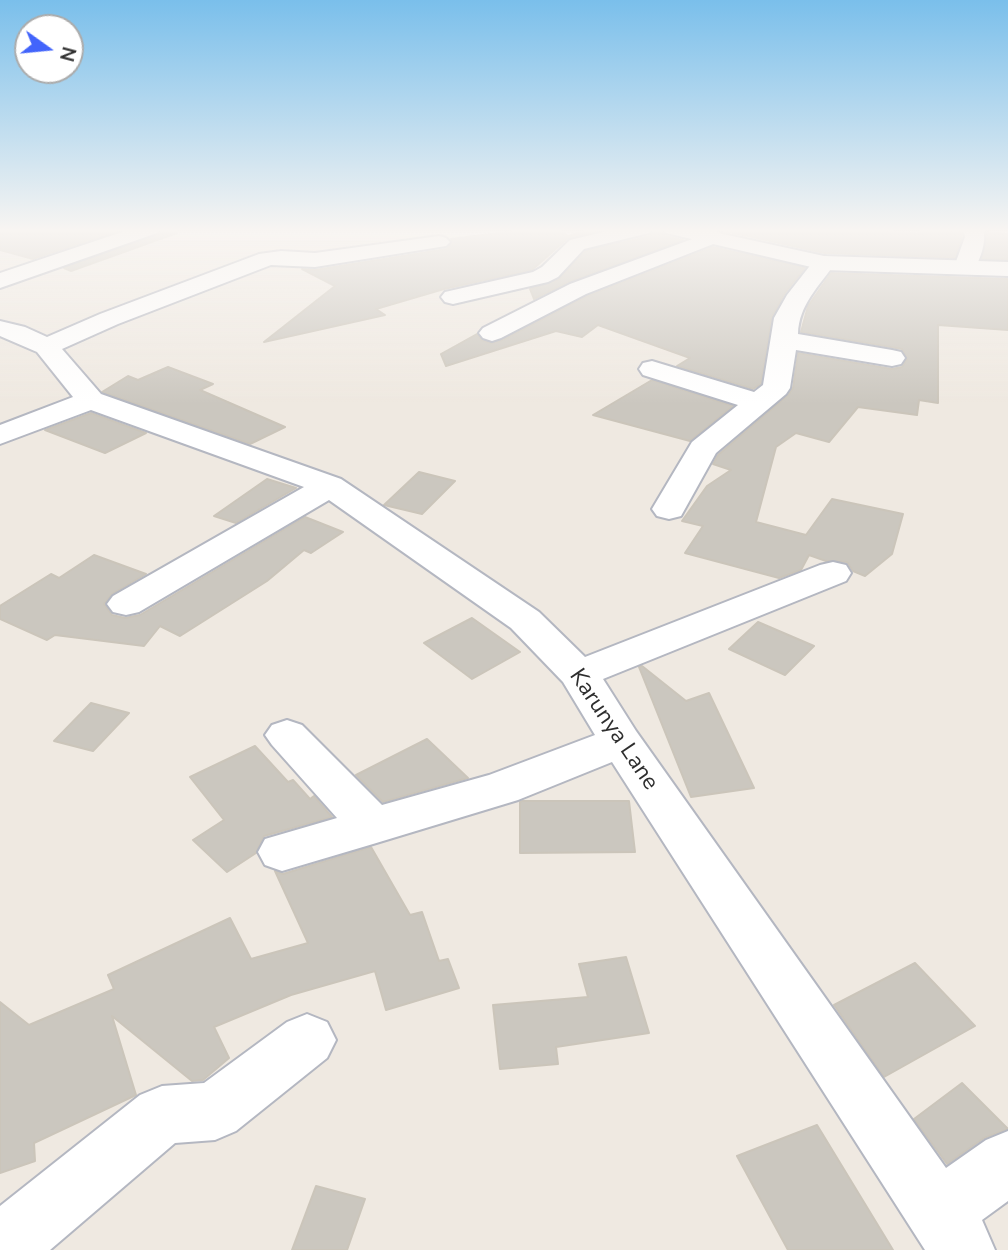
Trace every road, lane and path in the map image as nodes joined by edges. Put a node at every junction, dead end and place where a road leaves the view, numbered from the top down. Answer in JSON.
{"nodes":[{"id":1,"x":192,"y":287,"type":"edge"},
{"id":2,"x":497,"y":287,"type":"edge"},
{"id":3,"x":582,"y":287,"type":"edge"},
{"id":4,"x":805,"y":287,"type":"edge"},
{"id":5,"x":453,"y":297,"type":"dead end"},
{"id":6,"x":0,"y":328,"type":"edge"},
{"id":7,"x":492,"y":333,"type":"dead end"},
{"id":8,"x":785,"y":340,"type":"junction"},
{"id":9,"x":46,"y":347,"type":"junction"},
{"id":10,"x":892,"y":358,"type":"dead end"},
{"id":11,"x":652,"y":369,"type":"dead end"},
{"id":12,"x":91,"y":400,"type":"junction"},
{"id":13,"x":760,"y":402,"type":"junction"},
{"id":14,"x":0,"y":435,"type":"edge"},
{"id":15,"x":331,"y":486,"type":"junction"},
{"id":16,"x":669,"y":509,"type":"dead end"},
{"id":17,"x":833,"y":573,"type":"dead end"},
{"id":18,"x":125,"y":604,"type":"dead end"},
{"id":19,"x":579,"y":674,"type":"junction"},
{"id":20,"x":287,"y":735,"type":"dead end"},
{"id":21,"x":621,"y":742,"type":"junction"},
{"id":22,"x":373,"y":826,"type":"junction"},
{"id":23,"x":282,"y":852,"type":"dead end"},
{"id":24,"x":307,"y":1040,"type":"dead end"},
{"id":25,"x":1008,"y":1161,"type":"edge"},
{"id":26,"x":950,"y":1231,"type":"edge"},
{"id":27,"x":0,"y":1249,"type":"edge"}],
"edges":[{"from":1,"to":9,"type":"street"},
{"from":2,"to":5,"type":"street"},
{"from":3,"to":7,"type":"street"},
{"from":4,"to":8,"type":"street"},
{"from":6,"to":9,"type":"street","name":"Karunya Lane"},
{"from":8,"to":10,"type":"street"},
{"from":8,"to":13,"type":"street"},
{"from":9,"to":12,"type":"street","name":"Karunya Lane"},
{"from":11,"to":13,"type":"street"},
{"from":12,"to":14,"type":"street"},
{"from":12,"to":15,"type":"street","name":"Karunya Lane"},
{"from":13,"to":16,"type":"street"},
{"from":15,"to":18,"type":"street"},
{"from":15,"to":19,"type":"street","name":"Karunya Lane"},
{"from":17,"to":19,"type":"street"},
{"from":19,"to":21,"type":"street","name":"Karunya Lane"},
{"from":20,"to":22,"type":"street"},
{"from":21,"to":22,"type":"street"},
{"from":21,"to":26,"type":"street","name":"Karunya Lane"},
{"from":22,"to":23,"type":"street"},
{"from":24,"to":27,"type":"street"},
{"from":25,"to":26,"type":"street"}]}
